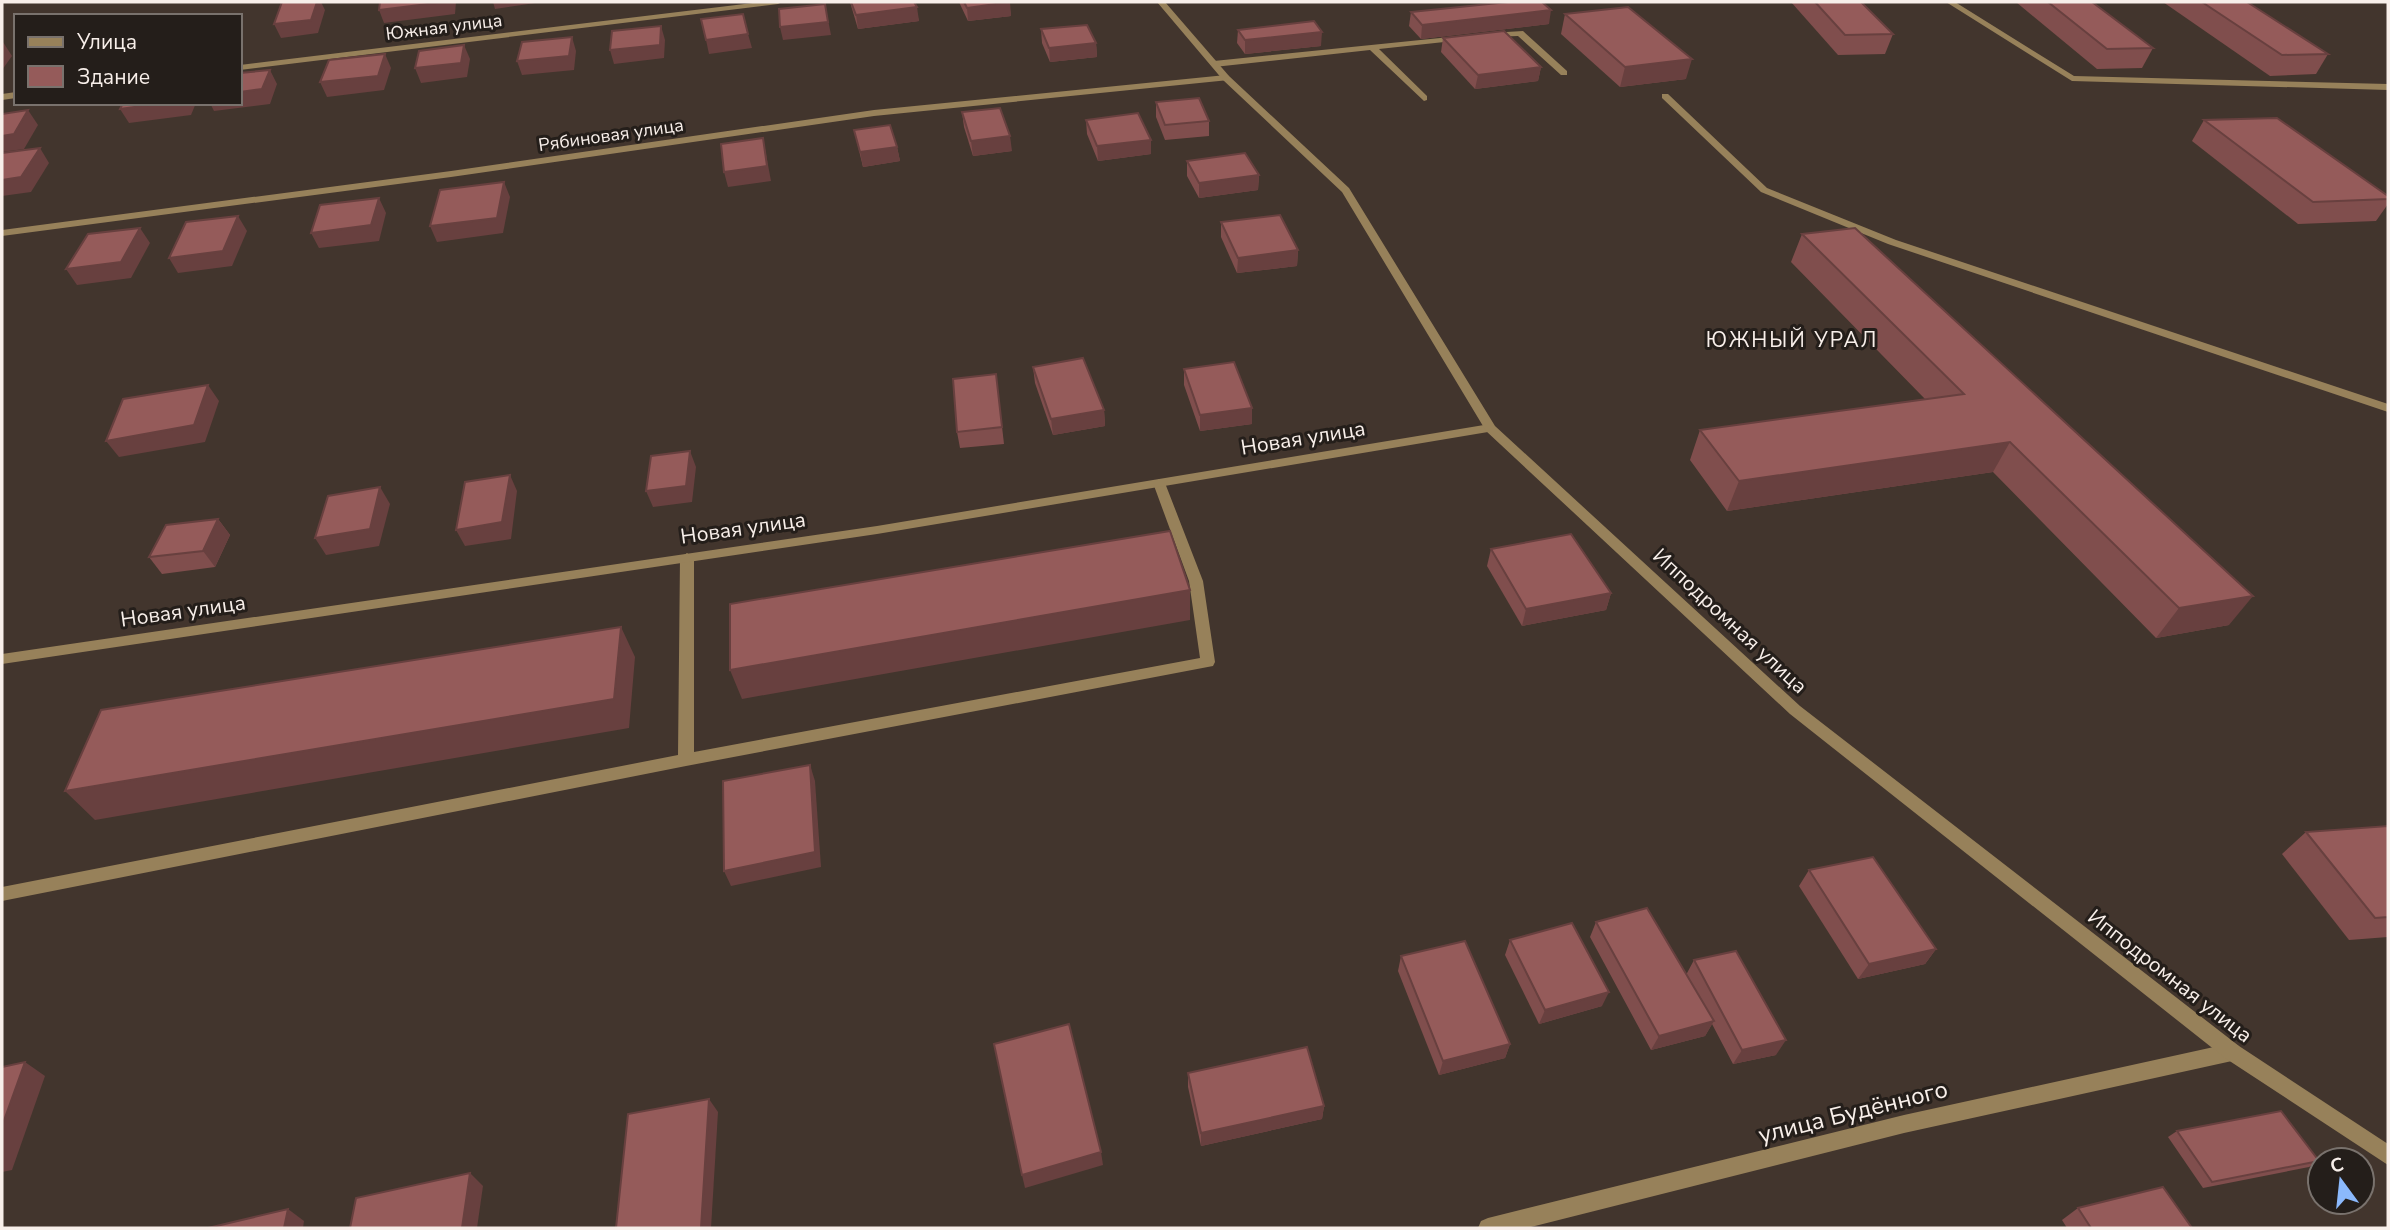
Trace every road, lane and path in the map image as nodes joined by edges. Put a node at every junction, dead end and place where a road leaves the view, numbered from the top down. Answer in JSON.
{"nodes":[{"id":1,"x":778,"y":2,"type":"edge"},
{"id":2,"x":1161,"y":2,"type":"edge"},
{"id":3,"x":1950,"y":2,"type":"edge"},
{"id":4,"x":1479,"y":36,"type":"edge"},
{"id":5,"x":1466,"y":38,"type":"edge"},
{"id":6,"x":1371,"y":46,"type":"junction"},
{"id":7,"x":1214,"y":64,"type":"junction"},
{"id":8,"x":242,"y":68,"type":"edge"},
{"id":9,"x":1564,"y":73,"type":"dead end"},
{"id":10,"x":1226,"y":78,"type":"junction"},
{"id":11,"x":2388,"y":88,"type":"edge"},
{"id":12,"x":1665,"y":96,"type":"dead end"},
{"id":13,"x":1424,"y":98,"type":"dead end"},
{"id":14,"x":2,"y":233,"type":"edge"},
{"id":15,"x":2388,"y":408,"type":"edge"},
{"id":16,"x":1490,"y":428,"type":"junction"},
{"id":17,"x":1159,"y":483,"type":"junction"},
{"id":18,"x":687,"y":558,"type":"junction"},
{"id":19,"x":2,"y":659,"type":"edge"},
{"id":20,"x":686,"y":760,"type":"junction"},
{"id":21,"x":2,"y":894,"type":"edge"},
{"id":22,"x":2232,"y":1052,"type":"junction"},
{"id":23,"x":2387,"y":1153,"type":"edge"},
{"id":24,"x":1488,"y":1228,"type":"edge"}],
"edges":[{"from":1,"to":8,"type":"street","name":"Южная улица"},
{"from":2,"to":7,"type":"street","name":"Ипподромная улица"},
{"from":3,"to":11,"type":"street"},
{"from":4,"to":9,"type":"street"},
{"from":5,"to":6,"type":"street"},
{"from":6,"to":7,"type":"street"},
{"from":6,"to":13,"type":"street"},
{"from":7,"to":10,"type":"street","name":"Ипподромная улица"},
{"from":10,"to":14,"type":"street","name":"Рябиновая улица"},
{"from":10,"to":16,"type":"street","name":"Ипподромная улица"},
{"from":12,"to":15,"type":"street"},
{"from":16,"to":17,"type":"street","name":"Новая улица"},
{"from":16,"to":22,"type":"street","name":"Ипподромная улица"},
{"from":17,"to":18,"type":"street","name":"Новая улица"},
{"from":17,"to":20,"type":"street"},
{"from":18,"to":19,"type":"street","name":"Новая улица"},
{"from":18,"to":20,"type":"street"},
{"from":20,"to":21,"type":"street"},
{"from":22,"to":23,"type":"street","name":"Ипподромная улица"},
{"from":22,"to":24,"type":"street","name":"улица Будённого"}]}
